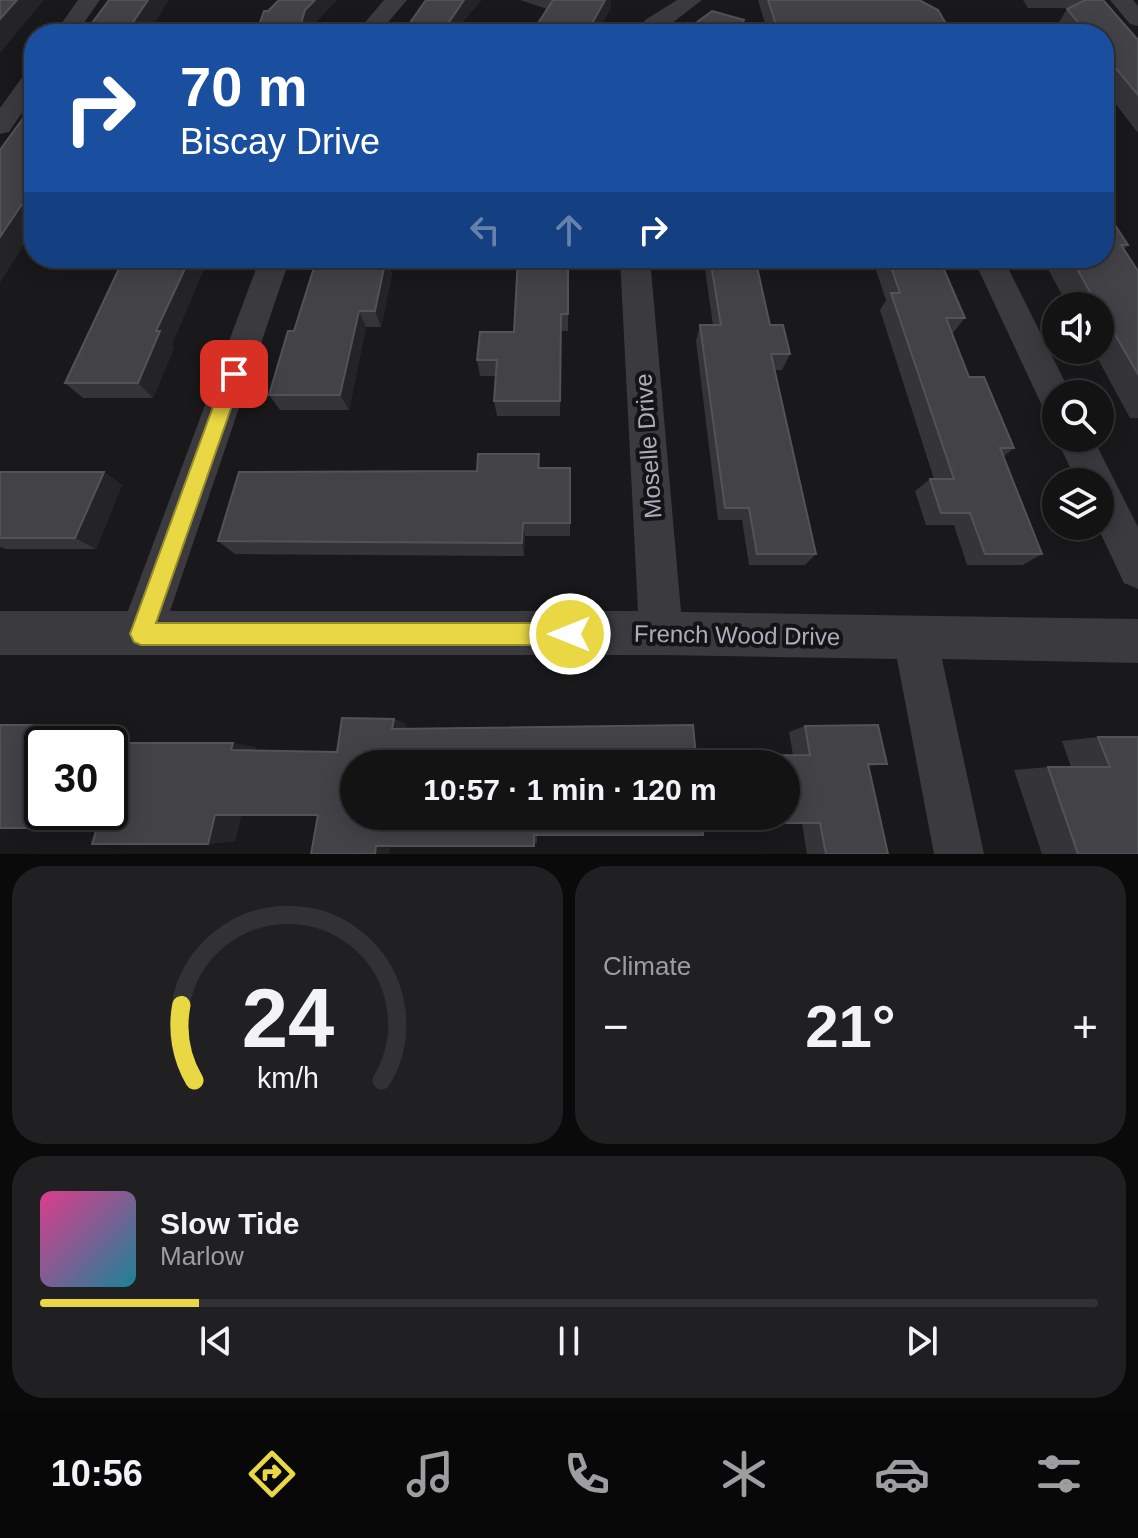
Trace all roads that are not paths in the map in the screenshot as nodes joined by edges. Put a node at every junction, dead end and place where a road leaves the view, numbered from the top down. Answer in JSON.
{"nodes":[{"id":1,"x":89,"y":0,"type":"edge"},
{"id":2,"x":396,"y":0,"type":"edge"},
{"id":3,"x":691,"y":0,"type":"edge"},
{"id":4,"x":1121,"y":0,"type":"edge"},
{"id":5,"x":1138,"y":19,"type":"edge"},
{"id":6,"x":72,"y":24,"type":"edge"},
{"id":7,"x":375,"y":24,"type":"edge"},
{"id":8,"x":655,"y":24,"type":"edge"},
{"id":9,"x":24,"y":91,"type":"edge"},
{"id":10,"x":0,"y":126,"type":"edge"},
{"id":11,"x":271,"y":268,"type":"edge"},
{"id":12,"x":636,"y":268,"type":"edge"},
{"id":13,"x":993,"y":268,"type":"edge"},
{"id":14,"x":1046,"y":380,"type":"edge"},
{"id":15,"x":1114,"y":520,"type":"edge"},
{"id":16,"x":1138,"y":569,"type":"edge"},
{"id":17,"x":0,"y":633,"type":"edge"},
{"id":18,"x":661,"y":633,"type":"junction"},
{"id":19,"x":141,"y":634,"type":"junction"},
{"id":20,"x":915,"y":637,"type":"junction"},
{"id":21,"x":1138,"y":641,"type":"edge"},
{"id":22,"x":959,"y":854,"type":"edge"}],
"edges":[{"from":1,"to":6,"type":"street"},
{"from":2,"to":7,"type":"street"},
{"from":3,"to":8,"type":"street"},
{"from":4,"to":5,"type":"street"},
{"from":9,"to":10,"type":"street"},
{"from":11,"to":19,"type":"street"},
{"from":12,"to":18,"type":"street","name":"Moselle Drive"},
{"from":13,"to":14,"type":"street"},
{"from":15,"to":16,"type":"street"},
{"from":17,"to":19,"type":"street","name":"French Wood Drive"},
{"from":18,"to":19,"type":"street","name":"French Wood Drive"},
{"from":18,"to":20,"type":"street","name":"French Wood Drive"},
{"from":20,"to":21,"type":"street","name":"French Wood Drive"},
{"from":20,"to":22,"type":"street"}]}
